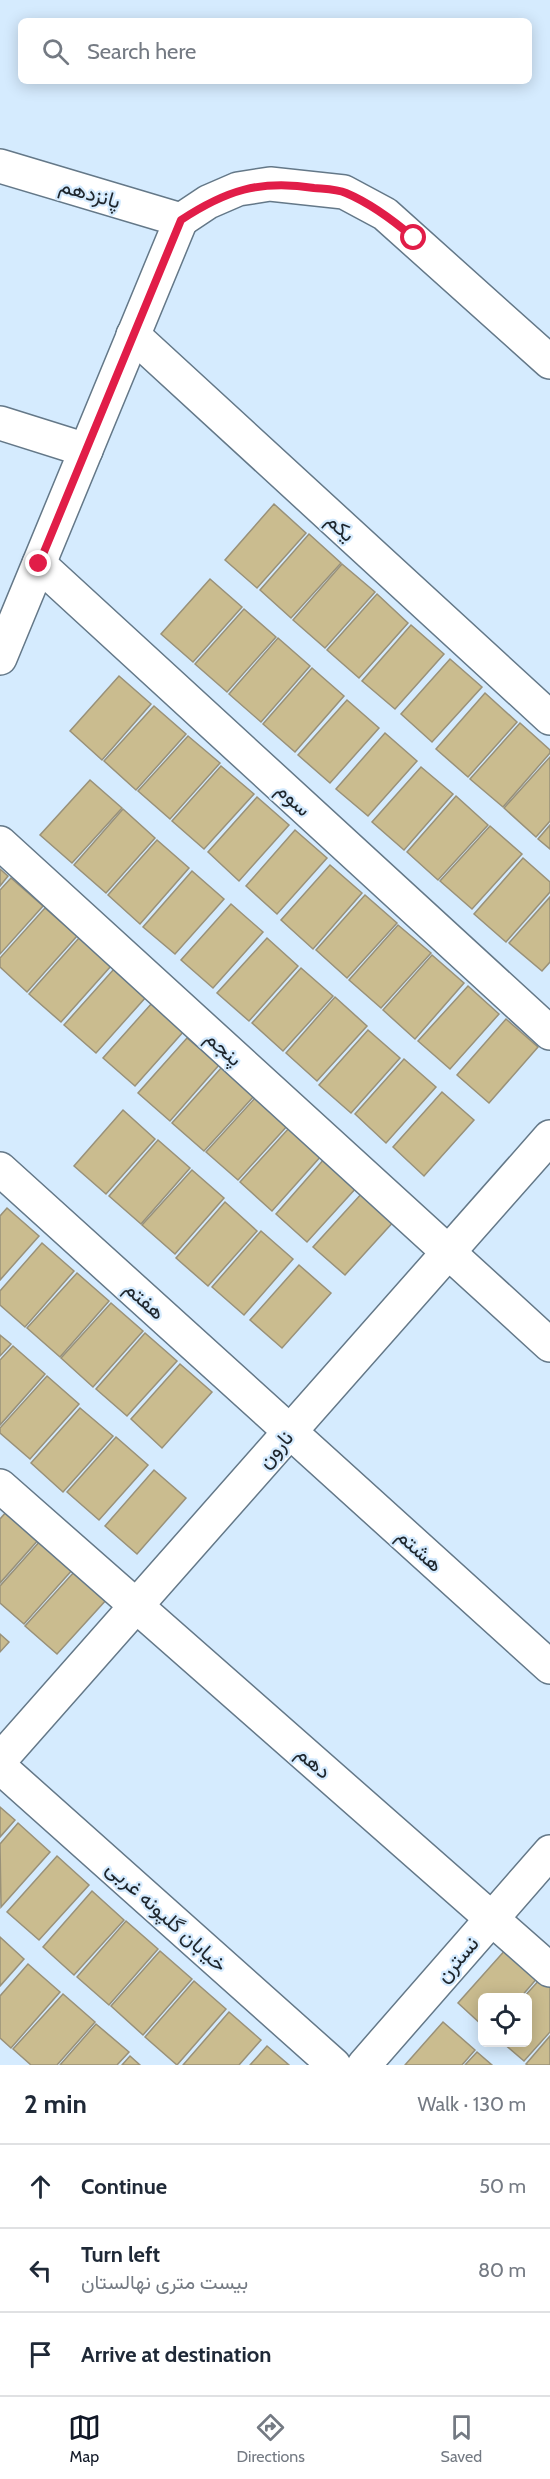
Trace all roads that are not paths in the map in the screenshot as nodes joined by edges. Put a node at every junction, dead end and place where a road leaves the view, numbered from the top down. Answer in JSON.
{"nodes":[{"id":1,"x":0,"y":166,"type":"edge"},
{"id":2,"x":181,"y":220,"type":"junction"},
{"id":3,"x":133,"y":335,"type":"junction"},
{"id":4,"x":550,"y":363,"type":"edge"},
{"id":5,"x":0,"y":423,"type":"edge"},
{"id":6,"x":86,"y":450,"type":"junction"},
{"id":7,"x":39,"y":564,"type":"junction"},
{"id":8,"x":0,"y":658,"type":"edge"},
{"id":9,"x":550,"y":718,"type":"edge"},
{"id":10,"x":0,"y":843,"type":"edge"},
{"id":11,"x":550,"y":1034,"type":"edge"},
{"id":12,"x":550,"y":1137,"type":"edge"},
{"id":13,"x":0,"y":1169,"type":"edge"},
{"id":14,"x":448,"y":1253,"type":"junction"},
{"id":15,"x":550,"y":1345,"type":"edge"},
{"id":16,"x":290,"y":1432,"type":"junction"},
{"id":17,"x":0,"y":1486,"type":"edge"},
{"id":18,"x":136,"y":1606,"type":"junction"},
{"id":19,"x":550,"y":1667,"type":"edge"},
{"id":20,"x":0,"y":1761,"type":"edge"},
{"id":21,"x":0,"y":1767,"type":"edge"},
{"id":22,"x":550,"y":1852,"type":"edge"},
{"id":23,"x":492,"y":1919,"type":"junction"},
{"id":24,"x":550,"y":1970,"type":"edge"},
{"id":25,"x":334,"y":2065,"type":"edge"},
{"id":26,"x":364,"y":2065,"type":"edge"}],
"edges":[{"from":1,"to":2,"type":"street","name":"پانزدهم"},
{"from":2,"to":3,"type":"street"},
{"from":2,"to":4,"type":"street"},
{"from":3,"to":6,"type":"street"},
{"from":3,"to":9,"type":"street","name":"یکم"},
{"from":5,"to":6,"type":"street"},
{"from":6,"to":7,"type":"street"},
{"from":7,"to":8,"type":"street"},
{"from":7,"to":11,"type":"street","name":"سوم"},
{"from":10,"to":14,"type":"street","name":"پنجم"},
{"from":12,"to":14,"type":"street","name":"نارون"},
{"from":13,"to":16,"type":"street","name":"هفتم"},
{"from":14,"to":15,"type":"street","name":"پنجم"},
{"from":14,"to":16,"type":"street","name":"نارون"},
{"from":16,"to":18,"type":"street","name":"نارون"},
{"from":16,"to":19,"type":"street","name":"هشتم"},
{"from":17,"to":18,"type":"street","name":"دهم"},
{"from":18,"to":20,"type":"street","name":"نارون"},
{"from":18,"to":23,"type":"street","name":"دهم"},
{"from":21,"to":25,"type":"street","name":"خیابان گلپونه غربی"},
{"from":22,"to":23,"type":"street","name":"نسترن"},
{"from":23,"to":24,"type":"street","name":"دهم"},
{"from":23,"to":26,"type":"street","name":"نسترن"}]}
